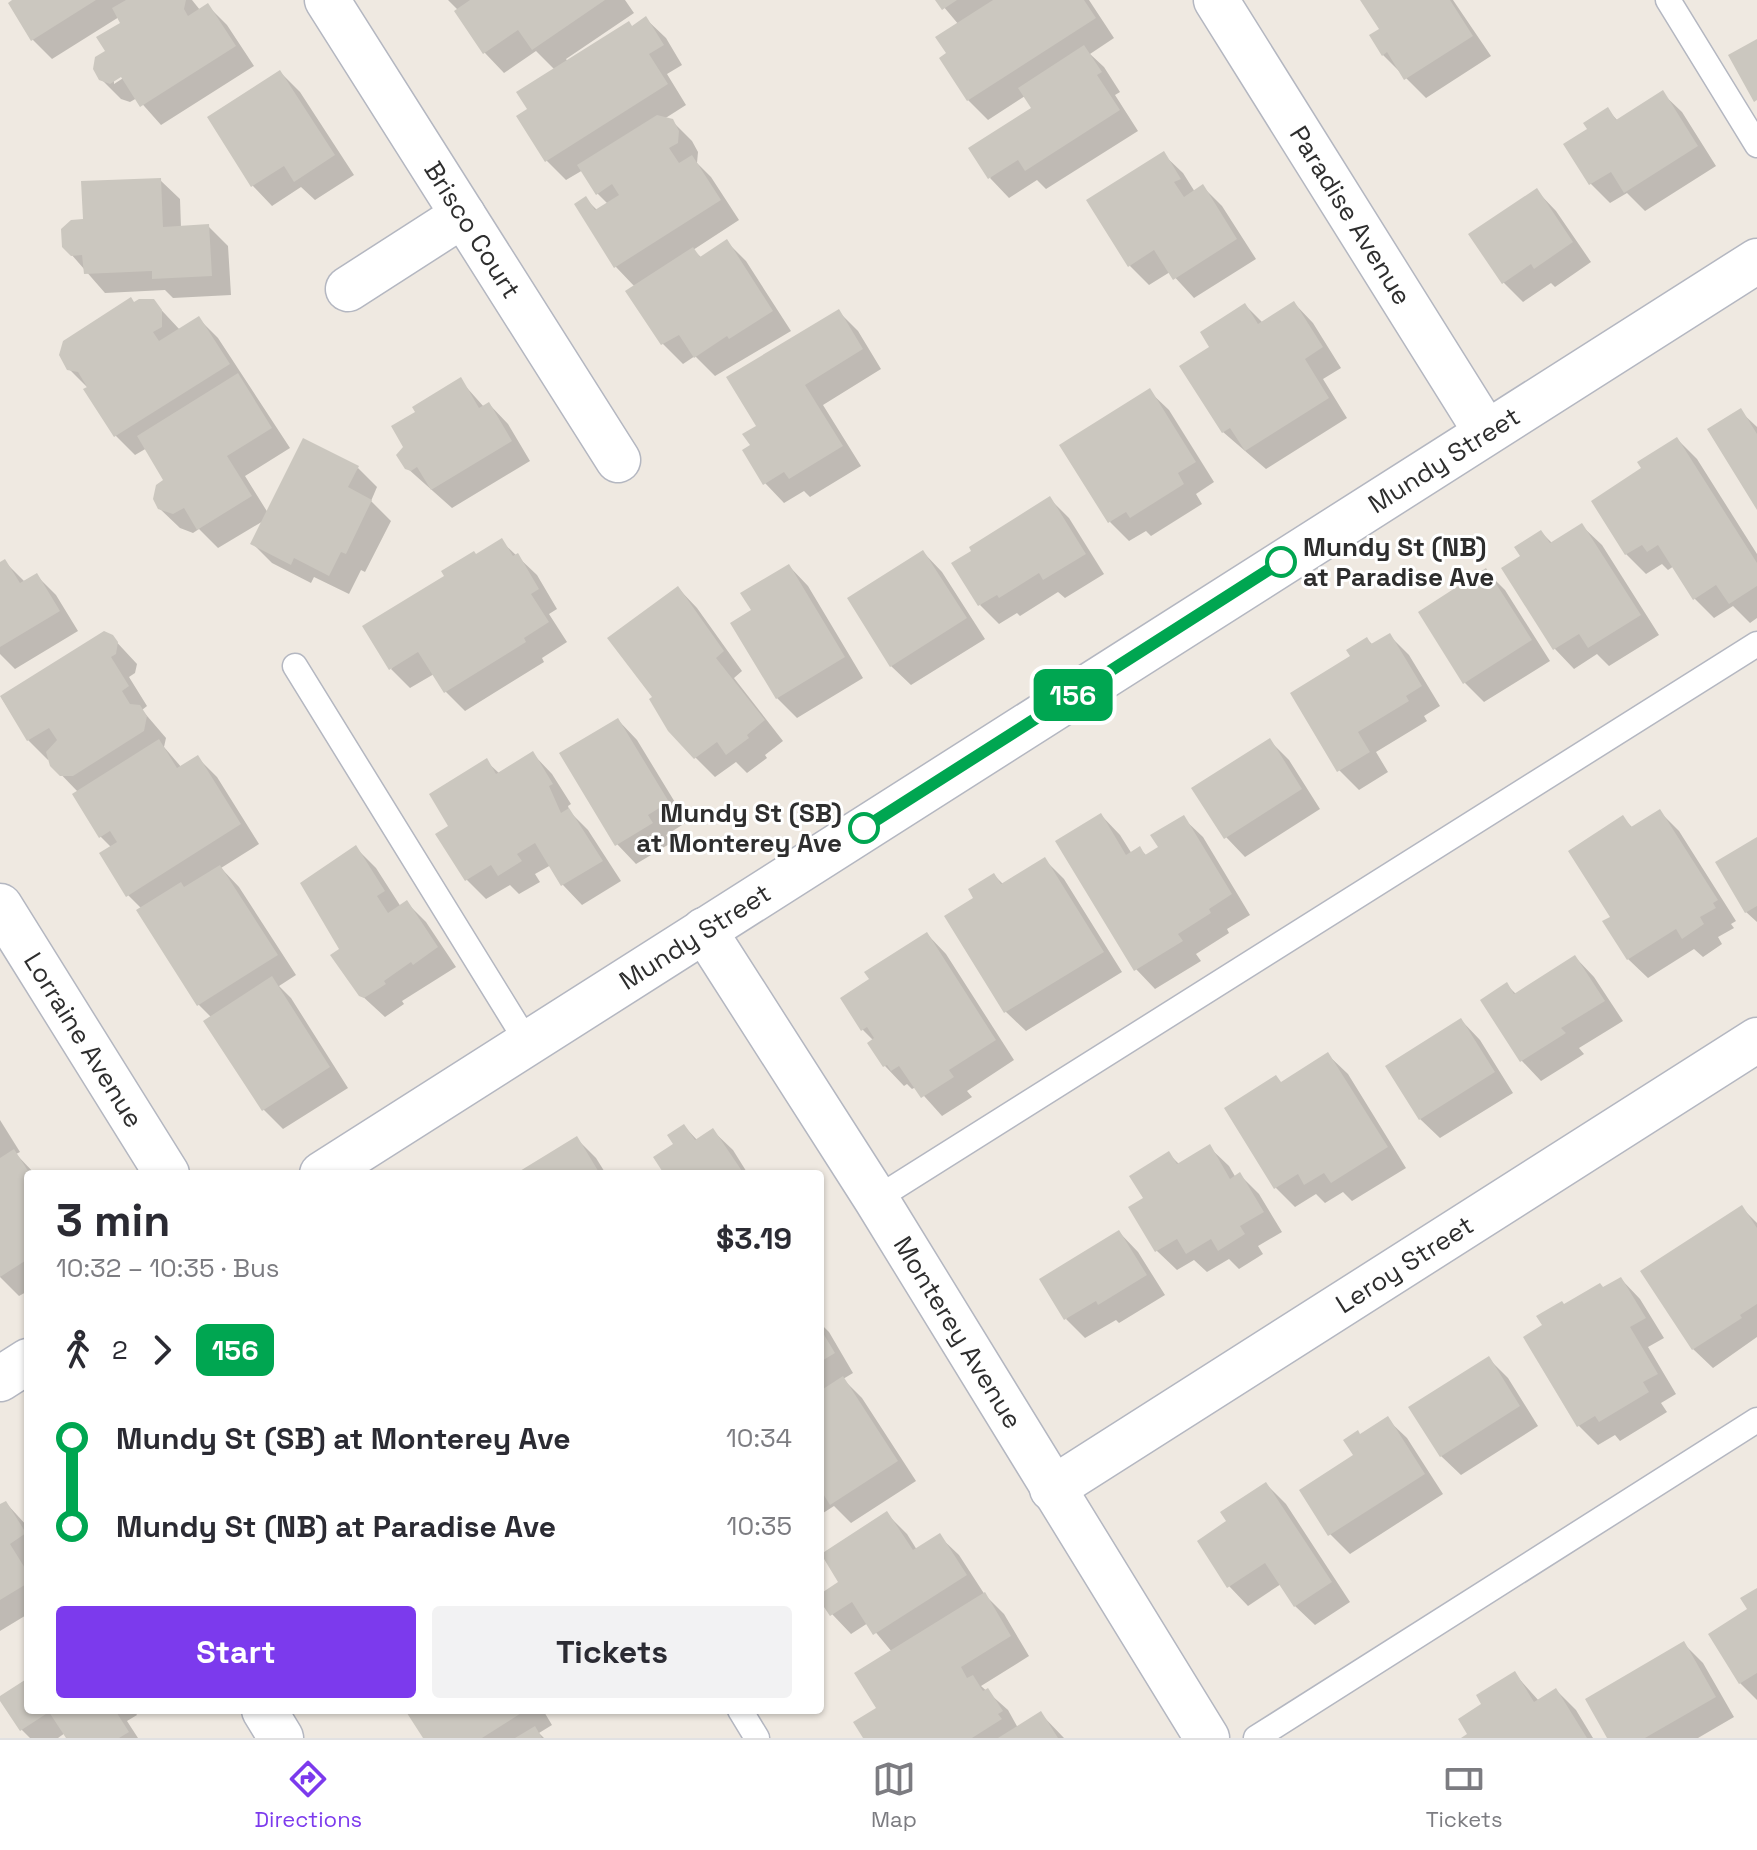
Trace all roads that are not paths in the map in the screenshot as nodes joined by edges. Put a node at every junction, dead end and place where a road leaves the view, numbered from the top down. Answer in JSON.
{"nodes":[{"id":1,"x":327,"y":0,"type":"edge"},
{"id":2,"x":1216,"y":0,"type":"edge"},
{"id":3,"x":1668,"y":0,"type":"edge"},
{"id":4,"x":1757,"y":145,"type":"edge"},
{"id":5,"x":463,"y":215,"type":"junction"},
{"id":6,"x":1757,"y":261,"type":"edge"},
{"id":7,"x":348,"y":289,"type":"dead end"},
{"id":8,"x":1486,"y":432,"type":"junction"},
{"id":9,"x":618,"y":460,"type":"dead end"},
{"id":10,"x":1757,"y":644,"type":"edge"},
{"id":11,"x":295,"y":666,"type":"dead end"},
{"id":12,"x":0,"y":906,"type":"edge"},
{"id":13,"x":704,"y":930,"type":"junction"},
{"id":14,"x":1757,"y":1040,"type":"edge"},
{"id":15,"x":527,"y":1042,"type":"junction"},
{"id":16,"x":165,"y":1170,"type":"edge"},
{"id":17,"x":328,"y":1170,"type":"edge"},
{"id":18,"x":876,"y":1199,"type":"junction"},
{"id":19,"x":24,"y":1364,"type":"edge"},
{"id":20,"x":0,"y":1379,"type":"edge"},
{"id":21,"x":1757,"y":1420,"type":"edge"},
{"id":22,"x":1052,"y":1489,"type":"junction"},
{"id":23,"x":266,"y":1714,"type":"edge"},
{"id":24,"x":742,"y":1714,"type":"edge"},
{"id":25,"x":281,"y":1738,"type":"edge"},
{"id":26,"x":757,"y":1738,"type":"edge"},
{"id":27,"x":1207,"y":1738,"type":"edge"},
{"id":28,"x":1256,"y":1738,"type":"edge"}],
"edges":[{"from":1,"to":5,"type":"street","name":"Brisco Court"},
{"from":2,"to":8,"type":"street","name":"Paradise Avenue"},
{"from":3,"to":4,"type":"lane"},
{"from":5,"to":7,"type":"street"},
{"from":5,"to":9,"type":"street","name":"Brisco Court"},
{"from":6,"to":8,"type":"street","name":"Mundy Street"},
{"from":8,"to":13,"type":"street","name":"Mundy Street"},
{"from":10,"to":18,"type":"lane"},
{"from":11,"to":15,"type":"lane"},
{"from":12,"to":16,"type":"street","name":"Lorraine Avenue"},
{"from":13,"to":15,"type":"street","name":"Mundy Street"},
{"from":13,"to":18,"type":"street","name":"Monterey Avenue"},
{"from":14,"to":22,"type":"street","name":"Leroy Street"},
{"from":15,"to":17,"type":"street","name":"Mundy Street"},
{"from":18,"to":22,"type":"street","name":"Monterey Avenue"},
{"from":19,"to":20,"type":"street"},
{"from":21,"to":28,"type":"lane"},
{"from":22,"to":27,"type":"street","name":"Monterey Avenue"},
{"from":23,"to":25,"type":"street"},
{"from":24,"to":26,"type":"lane"}]}
